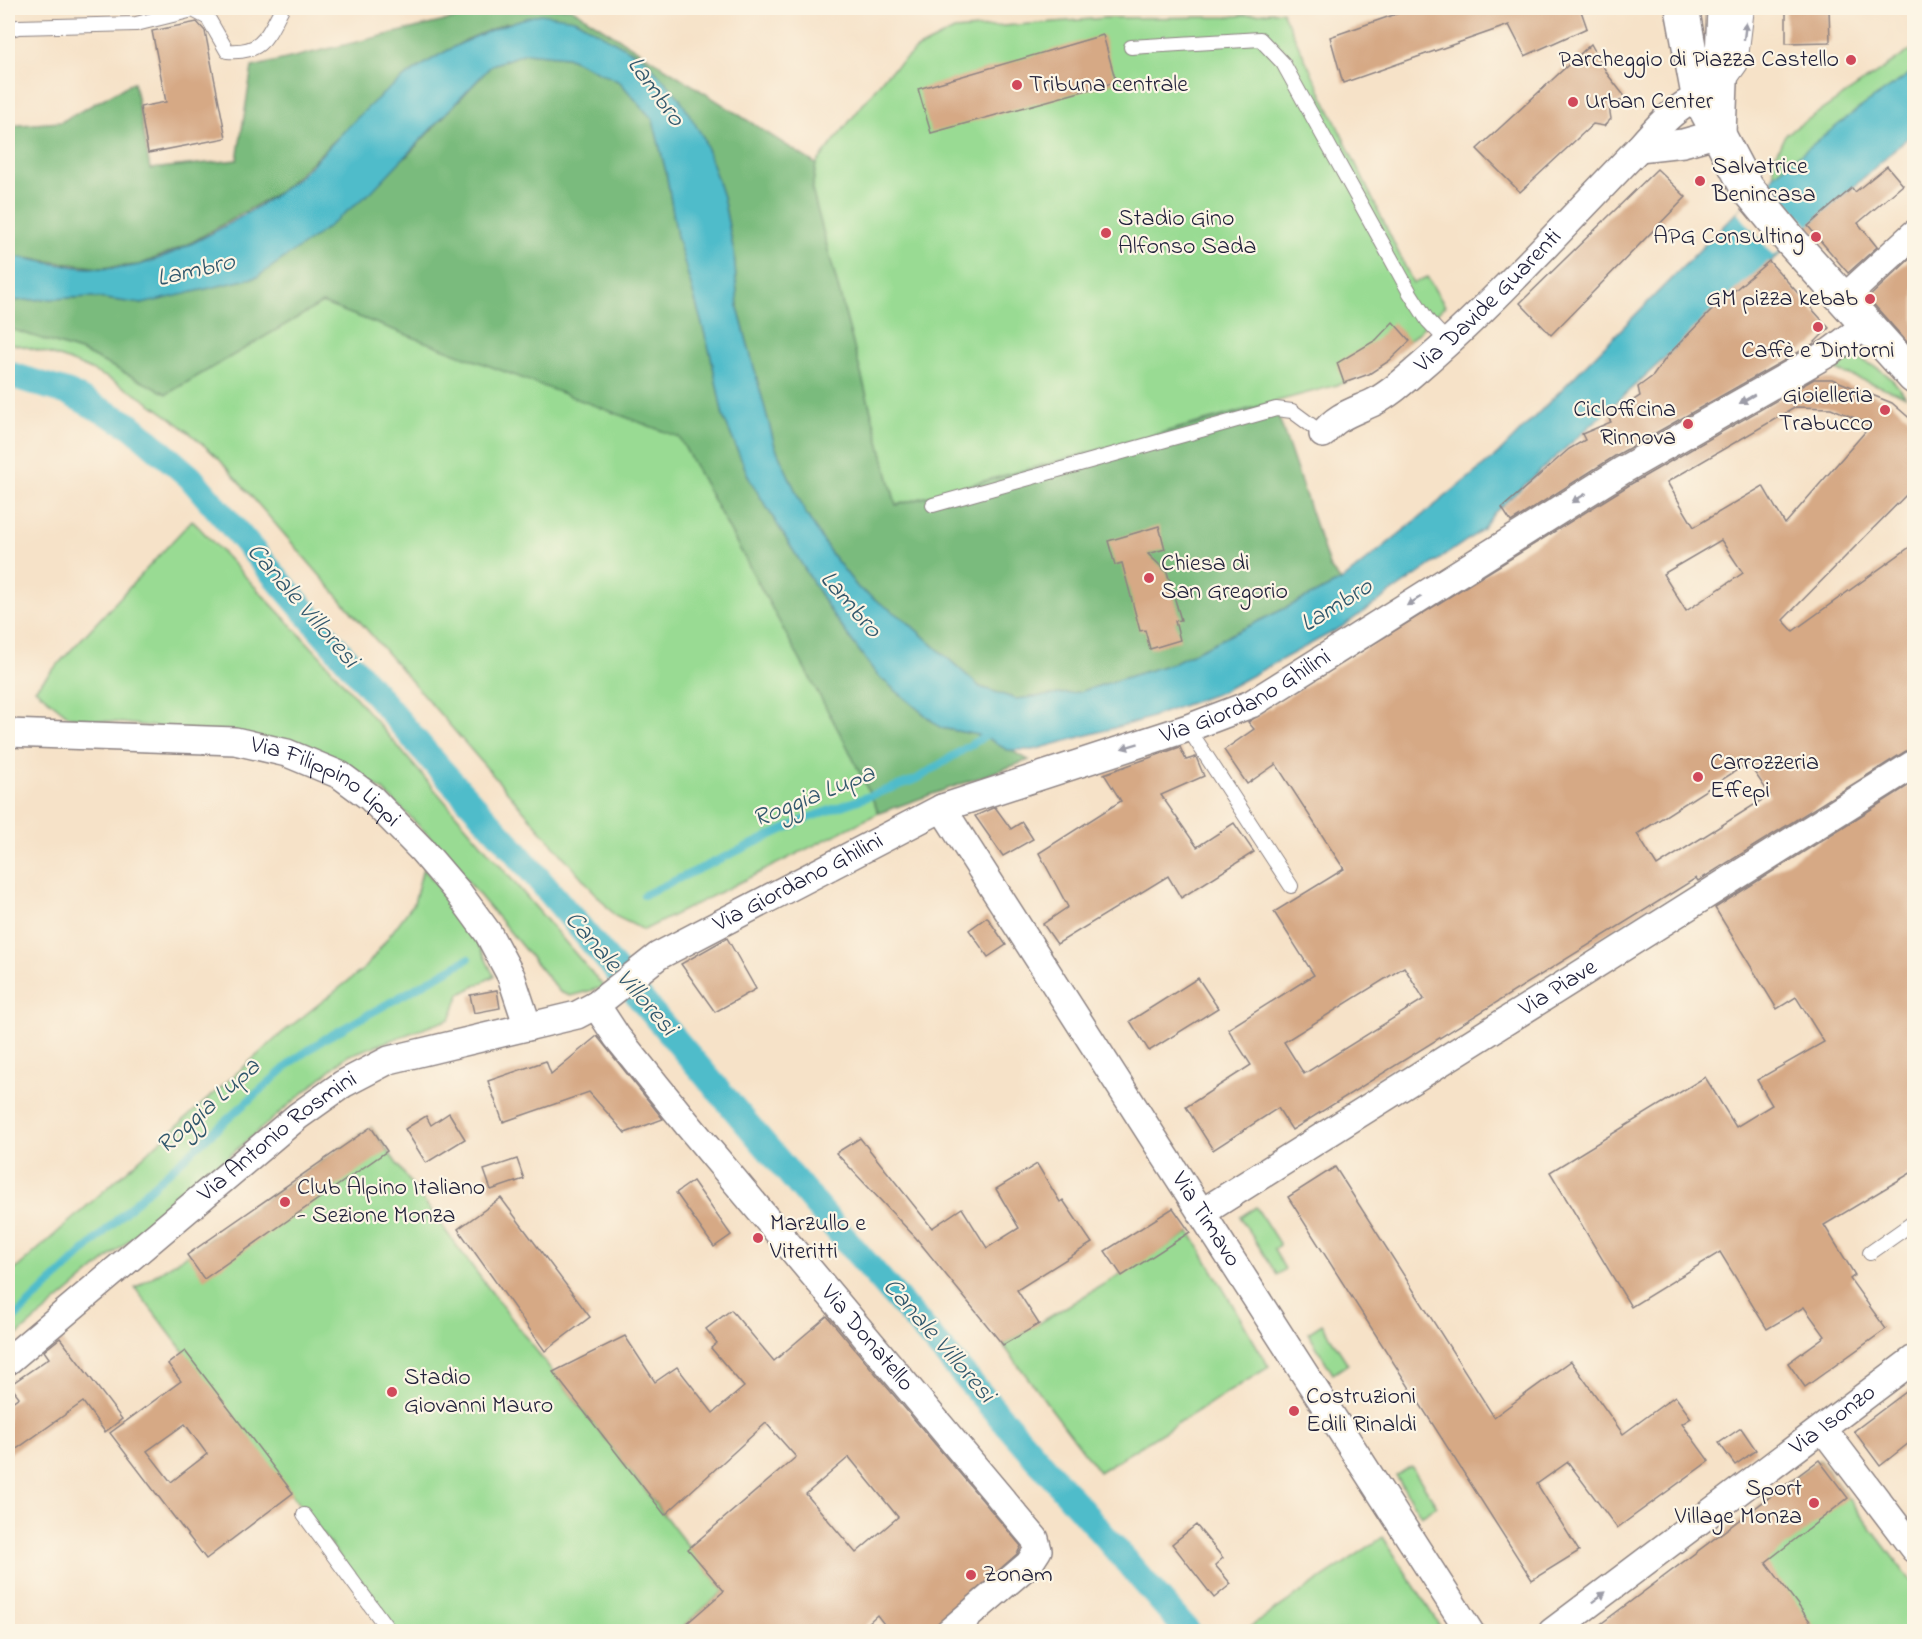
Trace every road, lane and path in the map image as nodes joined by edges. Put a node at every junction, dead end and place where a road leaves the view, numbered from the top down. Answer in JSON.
{"nodes":[{"id":1,"x":282,"y":8,"type":"edge"},
{"id":2,"x":1682,"y":8,"type":"edge"},
{"id":3,"x":1724,"y":8,"type":"edge"},
{"id":4,"x":1747,"y":8,"type":"edge"},
{"id":5,"x":8,"y":30,"type":"edge"},
{"id":6,"x":1131,"y":46,"type":"dead end"},
{"id":7,"x":1710,"y":93,"type":"junction"},
{"id":8,"x":1719,"y":133,"type":"junction"},
{"id":9,"x":1639,"y":148,"type":"junction"},
{"id":10,"x":1914,"y":234,"type":"edge"},
{"id":11,"x":1843,"y":299,"type":"junction"},
{"id":12,"x":1866,"y":325,"type":"junction"},
{"id":13,"x":1449,"y":342,"type":"junction"},
{"id":14,"x":1914,"y":377,"type":"edge"},
{"id":15,"x":1323,"y":435,"type":"joint"},
{"id":16,"x":933,"y":505,"type":"dead end"},
{"id":17,"x":1188,"y":728,"type":"junction"},
{"id":18,"x":8,"y":734,"type":"edge"},
{"id":19,"x":1914,"y":764,"type":"edge"},
{"id":20,"x":942,"y":808,"type":"junction"},
{"id":21,"x":1291,"y":886,"type":"dead end"},
{"id":22,"x":605,"y":997,"type":"junction"},
{"id":23,"x":528,"y":1027,"type":"junction"},
{"id":24,"x":1203,"y":1212,"type":"junction"},
{"id":25,"x":1914,"y":1222,"type":"edge"},
{"id":26,"x":1870,"y":1253,"type":"dead end"},
{"id":27,"x":1914,"y":1359,"type":"edge"},
{"id":28,"x":8,"y":1360,"type":"edge"},
{"id":29,"x":1823,"y":1430,"type":"junction"},
{"id":30,"x":304,"y":1515,"type":"dead end"},
{"id":31,"x":1914,"y":1549,"type":"edge"},
{"id":32,"x":390,"y":1632,"type":"edge"},
{"id":33,"x":949,"y":1632,"type":"edge"},
{"id":34,"x":1470,"y":1632,"type":"edge"},
{"id":35,"x":1552,"y":1632,"type":"edge"}],
"edges":[{"from":1,"to":5,"type":"lane"},
{"from":2,"to":7,"type":"street"},
{"from":3,"to":7,"type":"street"},
{"from":7,"to":4,"type":"lane","one_way":true},
{"from":6,"to":13,"type":"lane"},
{"from":7,"to":8,"type":"street"},
{"from":7,"to":9,"type":"street","name":"Via Davide Guarenti"},
{"from":8,"to":9,"type":"street"},
{"from":8,"to":11,"type":"street"},
{"from":9,"to":13,"type":"street","name":"Via Davide Guarenti"},
{"from":10,"to":11,"type":"street"},
{"from":11,"to":12,"type":"street"},
{"from":12,"to":14,"type":"street"},
{"from":12,"to":17,"type":"street","name":"Via Giordano Ghilini","one_way":true},
{"from":13,"to":15,"type":"street","name":"Via Davide Guarenti"},
{"from":15,"to":16,"type":"lane"},
{"from":17,"to":20,"type":"street","name":"Via Giordano Ghilini","one_way":true},
{"from":17,"to":21,"type":"lane"},
{"from":18,"to":23,"type":"street","name":"Via Filippino Lippi"},
{"from":19,"to":24,"type":"street","name":"Via Piave"},
{"from":20,"to":22,"type":"street","name":"Via Giordano Ghilini"},
{"from":20,"to":24,"type":"street","name":"Via Timavo"},
{"from":22,"to":23,"type":"street","name":"Via Antonio Rosmini"},
{"from":22,"to":33,"type":"street","name":"Via Donatello"},
{"from":23,"to":28,"type":"street","name":"Via Antonio Rosmini"},
{"from":24,"to":34,"type":"street","name":"Via Timavo"},
{"from":25,"to":26,"type":"lane"},
{"from":27,"to":29,"type":"street","name":"Via Isonzo"},
{"from":29,"to":31,"type":"street"},
{"from":35,"to":29,"type":"street","name":"Via Isonzo","one_way":true},
{"from":30,"to":32,"type":"lane"}]}
